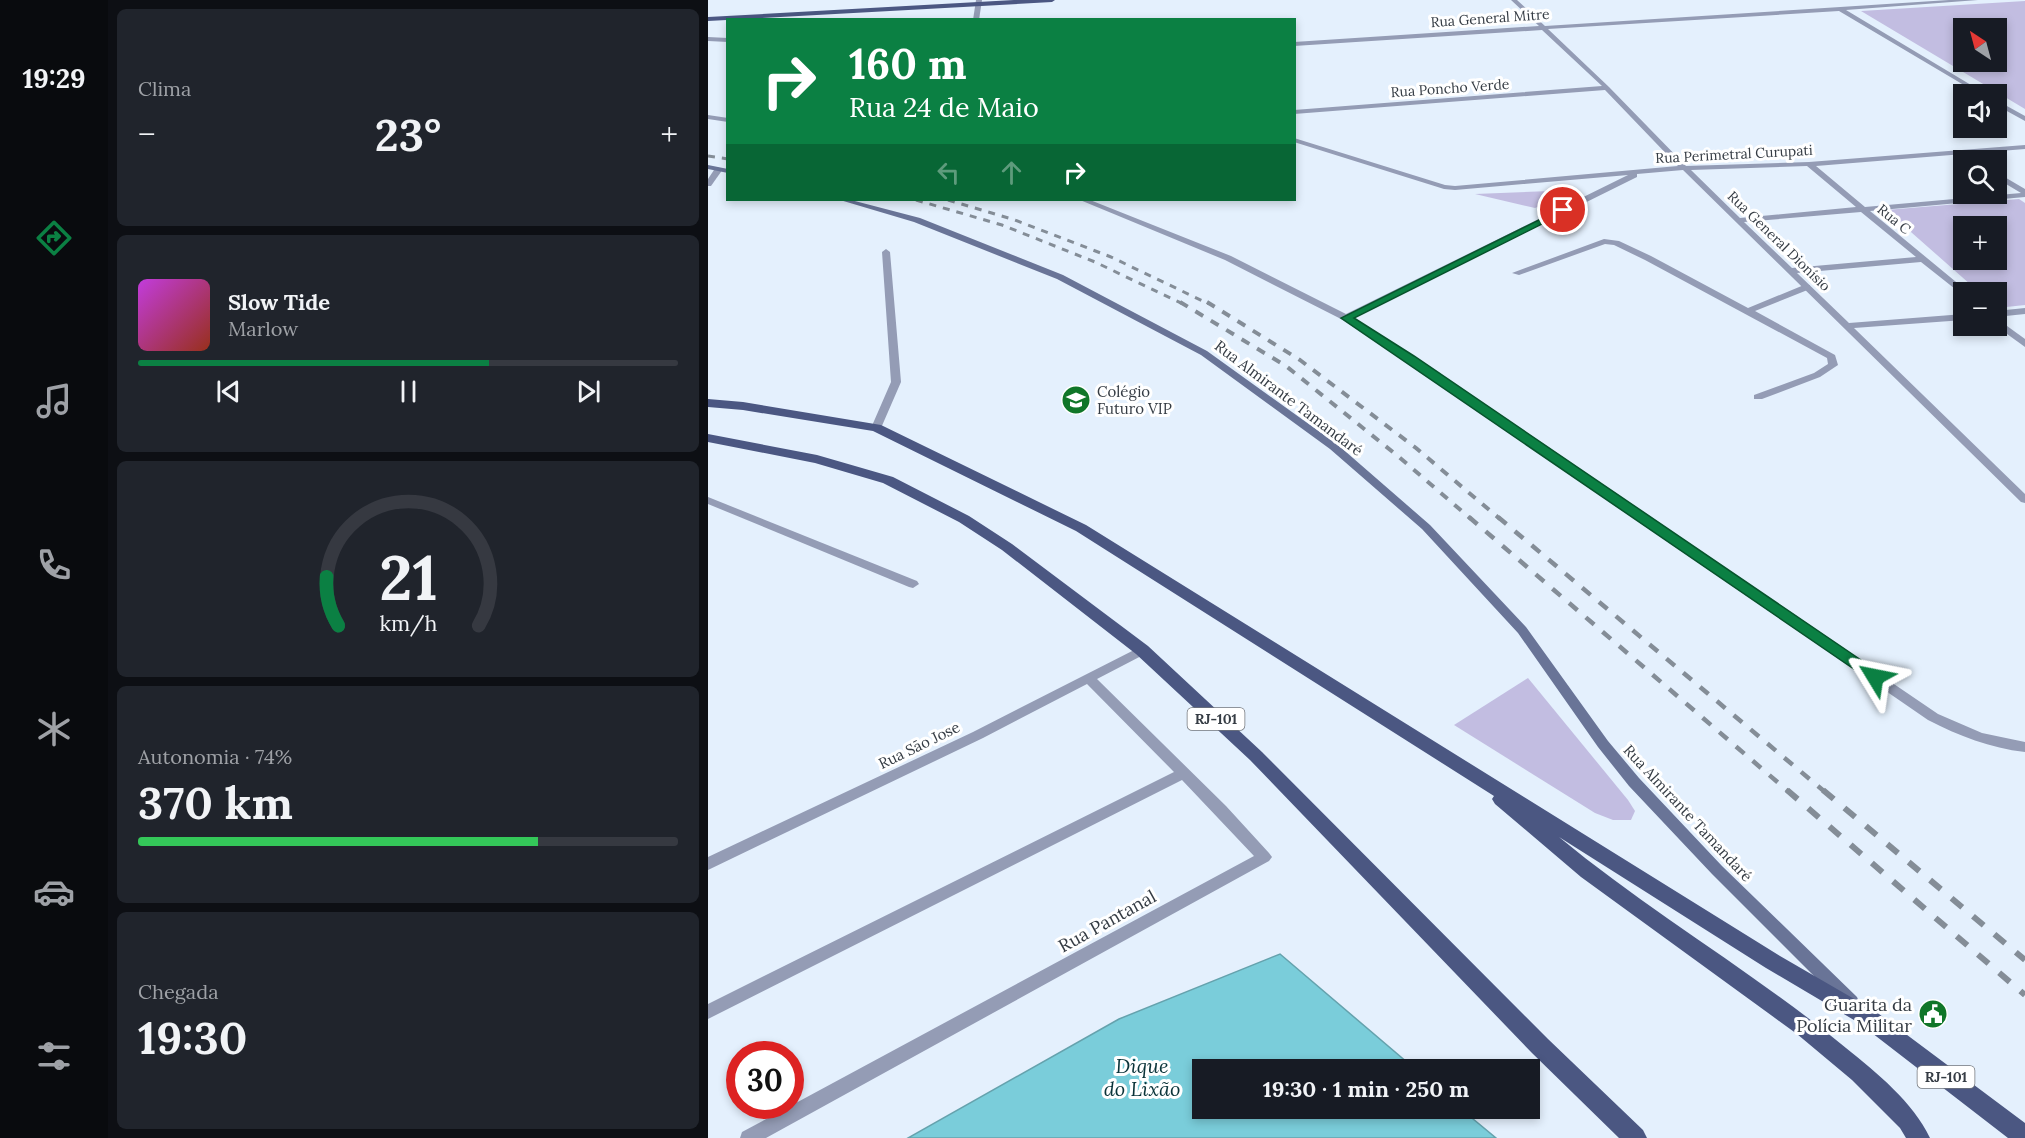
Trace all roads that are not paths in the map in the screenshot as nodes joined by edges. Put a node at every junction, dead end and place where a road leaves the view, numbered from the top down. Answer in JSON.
{"nodes":[{"id":1,"x":1052,"y":0,"type":"edge"},
{"id":2,"x":1514,"y":0,"type":"edge"},
{"id":3,"x":1976,"y":0,"type":"edge"},
{"id":4,"x":979,"y":2,"type":"edge"},
{"id":5,"x":1839,"y":9,"type":"junction"},
{"id":6,"x":976,"y":18,"type":"edge"},
{"id":7,"x":708,"y":19,"type":"edge"},
{"id":8,"x":1540,"y":27,"type":"junction"},
{"id":9,"x":708,"y":39,"type":"edge"},
{"id":10,"x":726,"y":40,"type":"edge"},
{"id":11,"x":1296,"y":44,"type":"edge"},
{"id":12,"x":1966,"y":84,"type":"edge"},
{"id":13,"x":1607,"y":88,"type":"junction"},
{"id":14,"x":2007,"y":108,"type":"edge"},
{"id":15,"x":1296,"y":112,"type":"edge"},
{"id":16,"x":708,"y":117,"type":"edge"},
{"id":17,"x":2025,"y":119,"type":"edge"},
{"id":18,"x":726,"y":120,"type":"edge"},
{"id":19,"x":1296,"y":141,"type":"edge"},
{"id":20,"x":2025,"y":147,"type":"edge"},
{"id":21,"x":1988,"y":150,"type":"edge"},
{"id":22,"x":1953,"y":153,"type":"edge"},
{"id":23,"x":1809,"y":164,"type":"junction"},
{"id":24,"x":708,"y":167,"type":"edge"},
{"id":25,"x":1685,"y":168,"type":"junction"},
{"id":26,"x":723,"y":170,"type":"edge"},
{"id":27,"x":1641,"y":172,"type":"junction"},
{"id":28,"x":2007,"y":182,"type":"edge"},
{"id":29,"x":708,"y":184,"type":"edge"},
{"id":30,"x":2025,"y":194,"type":"edge"},
{"id":31,"x":848,"y":201,"type":"edge"},
{"id":32,"x":1086,"y":201,"type":"edge"},
{"id":33,"x":1860,"y":209,"type":"junction"},
{"id":34,"x":1739,"y":220,"type":"junction"},
{"id":35,"x":886,"y":252,"type":"dead end"},
{"id":36,"x":1922,"y":260,"type":"junction"},
{"id":37,"x":1791,"y":271,"type":"junction"},
{"id":38,"x":1516,"y":273,"type":"dead end"},
{"id":39,"x":1953,"y":284,"type":"edge"},
{"id":40,"x":1807,"y":287,"type":"junction"},
{"id":41,"x":1748,"y":311,"type":"junction"},
{"id":42,"x":2025,"y":311,"type":"edge"},
{"id":43,"x":2007,"y":313,"type":"edge"},
{"id":44,"x":1953,"y":317,"type":"edge"},
{"id":45,"x":1346,"y":318,"type":"junction"},
{"id":46,"x":1846,"y":326,"type":"junction"},
{"id":47,"x":2007,"y":330,"type":"edge"},
{"id":48,"x":2025,"y":344,"type":"edge"},
{"id":49,"x":1758,"y":398,"type":"dead end"},
{"id":50,"x":708,"y":403,"type":"edge"},
{"id":51,"x":876,"y":428,"type":"junction"},
{"id":52,"x":708,"y":438,"type":"edge"},
{"id":53,"x":708,"y":500,"type":"edge"},
{"id":54,"x":2025,"y":500,"type":"edge"},
{"id":55,"x":913,"y":584,"type":"dead end"},
{"id":56,"x":1142,"y":650,"type":"junction"},
{"id":57,"x":1089,"y":678,"type":"junction"},
{"id":58,"x":2025,"y":747,"type":"edge"},
{"id":59,"x":1458,"y":763,"type":"junction"},
{"id":60,"x":1184,"y":773,"type":"junction"},
{"id":61,"x":708,"y":864,"type":"edge"},
{"id":62,"x":708,"y":1012,"type":"edge"},
{"id":63,"x":1867,"y":1017,"type":"junction"},
{"id":64,"x":2025,"y":1137,"type":"edge"},
{"id":65,"x":749,"y":1138,"type":"edge"},
{"id":66,"x":1635,"y":1138,"type":"edge"},
{"id":67,"x":1918,"y":1138,"type":"edge"}],
"edges":[{"from":1,"to":4,"type":"main road"},
{"from":2,"to":8,"type":"street","name":"Rua General Dionísio"},
{"from":3,"to":5,"type":"street","name":"Rua General Mitre"},
{"from":4,"to":6,"type":"street"},
{"from":4,"to":7,"type":"main road"},
{"from":5,"to":8,"type":"street","name":"Rua General Mitre"},
{"from":5,"to":12,"type":"street"},
{"from":8,"to":11,"type":"street","name":"Rua General Mitre"},
{"from":8,"to":13,"type":"street","name":"Rua General Dionísio"},
{"from":9,"to":10,"type":"street"},
{"from":13,"to":15,"type":"street","name":"Rua Poncho Verde"},
{"from":13,"to":25,"type":"street","name":"Rua General Dionísio"},
{"from":14,"to":17,"type":"street"},
{"from":16,"to":18,"type":"street"},
{"from":19,"to":27,"type":"street","name":"Rua Perimetral Curupati"},
{"from":20,"to":21,"type":"street","name":"Rua Perimetral Curupati"},
{"from":22,"to":23,"type":"street","name":"Rua Perimetral Curupati"},
{"from":23,"to":25,"type":"street","name":"Rua Perimetral Curupati"},
{"from":23,"to":33,"type":"street","name":"Rua C"},
{"from":24,"to":26,"type":"main road"},
{"from":25,"to":27,"type":"street","name":"Rua Perimetral Curupati"},
{"from":25,"to":34,"type":"street","name":"Rua General Dionísio"},
{"from":26,"to":29,"type":"street"},
{"from":27,"to":45,"type":"street"},
{"from":28,"to":30,"type":"street"},
{"from":30,"to":33,"type":"street"},
{"from":31,"to":63,"type":"main road","name":"Rua Almirante Tamandaré"},
{"from":32,"to":45,"type":"street"},
{"from":33,"to":34,"type":"street"},
{"from":33,"to":36,"type":"street","name":"Rua C"},
{"from":34,"to":37,"type":"street","name":"Rua General Dionísio"},
{"from":35,"to":51,"type":"street"},
{"from":36,"to":37,"type":"street"},
{"from":36,"to":39,"type":"street","name":"Rua C"},
{"from":37,"to":40,"type":"street","name":"Rua General Dionísio"},
{"from":38,"to":41,"type":"street"},
{"from":40,"to":41,"type":"street"},
{"from":40,"to":46,"type":"street","name":"Rua General Dionísio"},
{"from":41,"to":49,"type":"street"},
{"from":42,"to":43,"type":"street"},
{"from":44,"to":46,"type":"street"},
{"from":45,"to":58,"type":"street"},
{"from":46,"to":54,"type":"street","name":"Rua General Dionísio"},
{"from":47,"to":48,"type":"street"},
{"from":50,"to":51,"type":"main road","number":"RJ-101"},
{"from":51,"to":59,"type":"main road","number":"RJ-101"},
{"from":52,"to":56,"type":"main road","number":"RJ-101"},
{"from":53,"to":55,"type":"street"},
{"from":56,"to":57,"type":"street","name":"Rua Sāo Jose"},
{"from":56,"to":66,"type":"main road","number":"RJ-101"},
{"from":57,"to":60,"type":"street","name":"Rua Pantanal"},
{"from":57,"to":61,"type":"street","name":"Rua Sāo Jose"},
{"from":59,"to":63,"type":"main road","number":"RJ-101"},
{"from":59,"to":67,"type":"main road"},
{"from":60,"to":62,"type":"street"},
{"from":60,"to":65,"type":"street","name":"Rua Pantanal"},
{"from":63,"to":64,"type":"main road","number":"RJ-101"}]}
